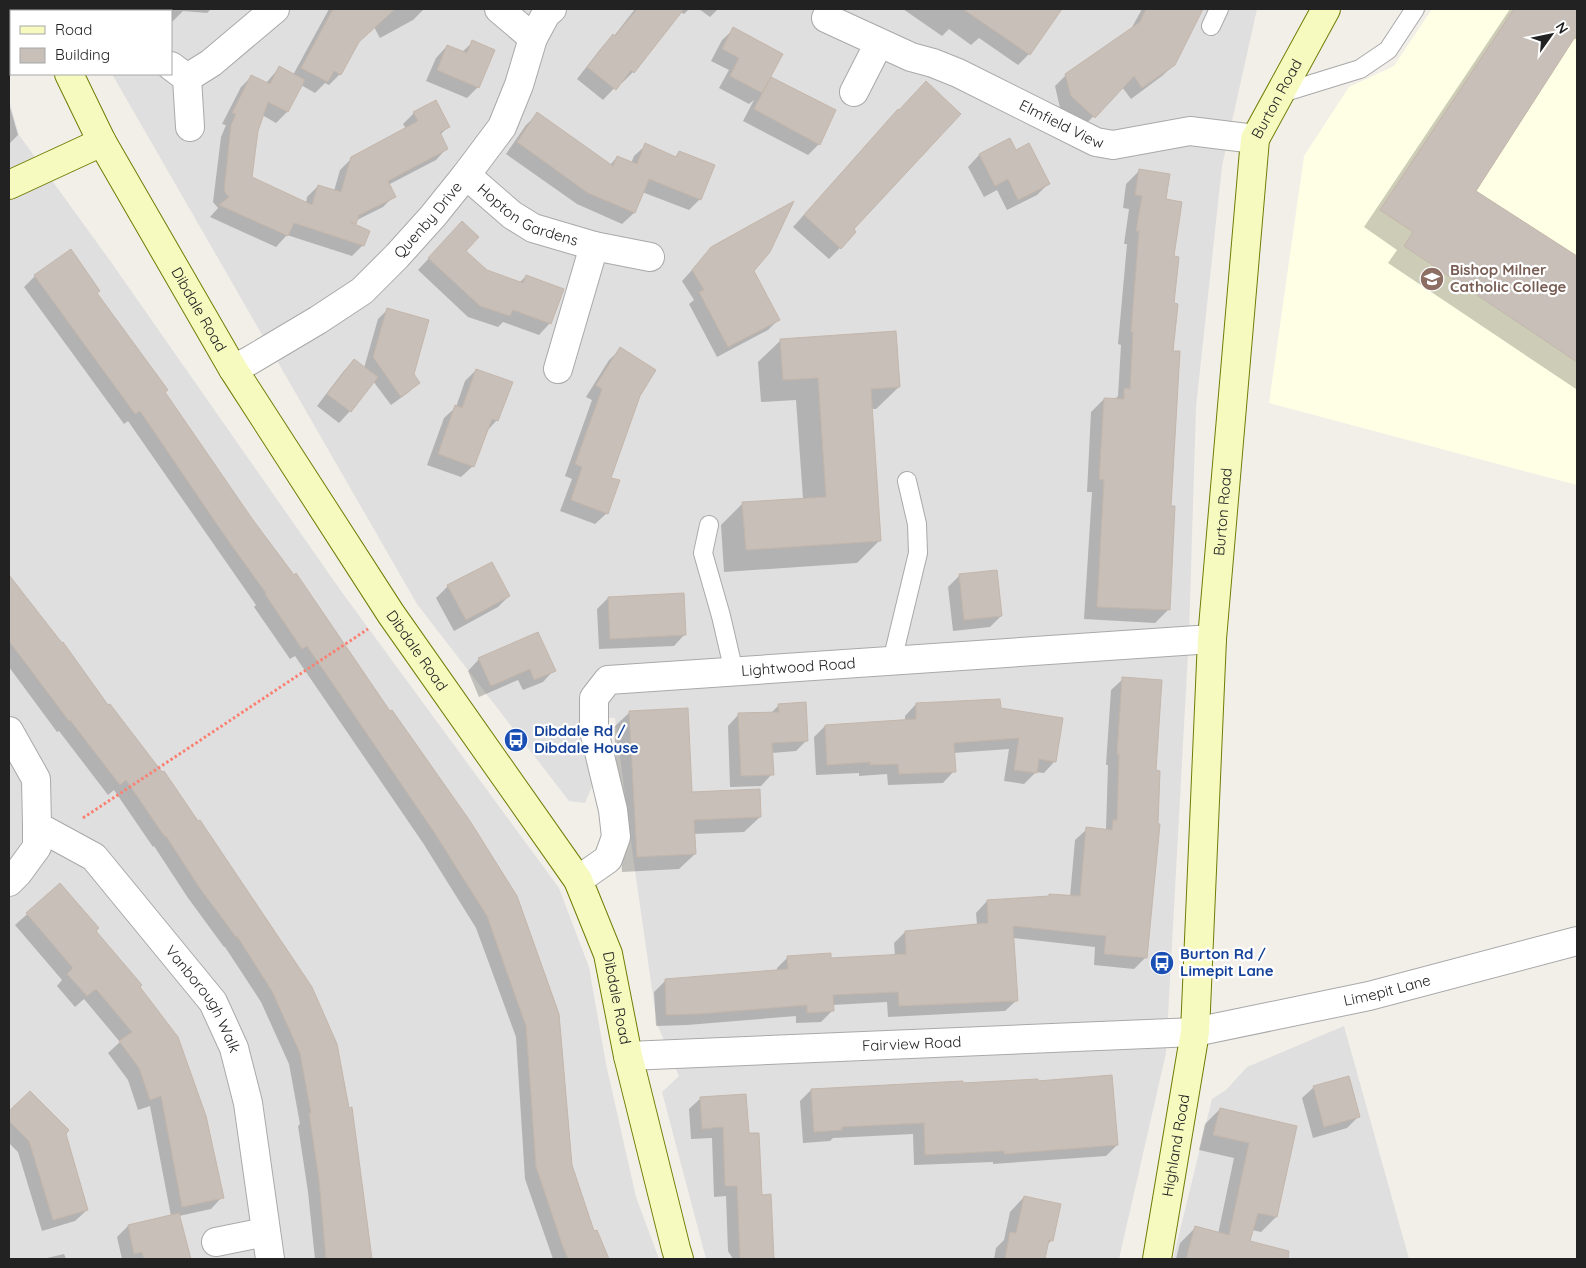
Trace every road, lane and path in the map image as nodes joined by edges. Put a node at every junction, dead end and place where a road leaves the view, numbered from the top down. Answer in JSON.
{"nodes":[{"id":1,"x":275,"y":9,"type":"edge"},
{"id":2,"x":499,"y":9,"type":"edge"},
{"id":3,"x":552,"y":9,"type":"edge"},
{"id":4,"x":1219,"y":9,"type":"edge"},
{"id":5,"x":1326,"y":9,"type":"edge"},
{"id":6,"x":1415,"y":9,"type":"edge"},
{"id":7,"x":826,"y":18,"type":"dead end"},
{"id":8,"x":1211,"y":26,"type":"dead end"},
{"id":9,"x":533,"y":38,"type":"junction"},
{"id":10,"x":879,"y":44,"type":"junction"},
{"id":11,"x":179,"y":72,"type":"edge"},
{"id":12,"x":69,"y":75,"type":"edge"},
{"id":13,"x":854,"y":92,"type":"dead end"},
{"id":14,"x":1279,"y":94,"type":"junction"},
{"id":15,"x":190,"y":127,"type":"dead end"},
{"id":16,"x":1255,"y":139,"type":"junction"},
{"id":17,"x":102,"y":142,"type":"junction"},
{"id":18,"x":466,"y":175,"type":"junction"},
{"id":19,"x":9,"y":185,"type":"edge"},
{"id":20,"x":594,"y":246,"type":"junction"},
{"id":21,"x":650,"y":257,"type":"dead end"},
{"id":22,"x":233,"y":369,"type":"junction"},
{"id":23,"x":558,"y":369,"type":"dead end"},
{"id":24,"x":907,"y":481,"type":"dead end"},
{"id":25,"x":709,"y":525,"type":"dead end"},
{"id":26,"x":392,"y":614,"type":"junction"},
{"id":27,"x":1212,"y":639,"type":"junction"},
{"id":28,"x":892,"y":661,"type":"junction"},
{"id":29,"x":734,"y":672,"type":"junction"},
{"id":30,"x":9,"y":731,"type":"edge"},
{"id":31,"x":37,"y":826,"type":"junction"},
{"id":32,"x":66,"y":841,"type":"junction"},
{"id":33,"x":578,"y":880,"type":"junction"},
{"id":34,"x":9,"y":882,"type":"edge"},
{"id":35,"x":1577,"y":941,"type":"edge"},
{"id":36,"x":1195,"y":1032,"type":"junction"},
{"id":37,"x":628,"y":1056,"type":"junction"},
{"id":38,"x":265,"y":1232,"type":"junction"},
{"id":39,"x":216,"y":1242,"type":"dead end"},
{"id":40,"x":270,"y":1259,"type":"edge"},
{"id":41,"x":679,"y":1259,"type":"edge"},
{"id":42,"x":1157,"y":1259,"type":"edge"}],
"edges":[{"from":1,"to":11,"type":"street"},
{"from":2,"to":9,"type":"street"},
{"from":3,"to":9,"type":"street","name":"Quenby Drive"},
{"from":4,"to":8,"type":"lane"},
{"from":5,"to":14,"type":"street","name":"Burton Road"},
{"from":6,"to":14,"type":"lane"},
{"from":7,"to":10,"type":"street","name":"Elmfield View"},
{"from":9,"to":18,"type":"street","name":"Quenby Drive"},
{"from":10,"to":13,"type":"street"},
{"from":10,"to":16,"type":"street","name":"Elmfield View"},
{"from":11,"to":15,"type":"street"},
{"from":12,"to":17,"type":"street","name":"Dibdale Road"},
{"from":14,"to":16,"type":"street","name":"Burton Road"},
{"from":16,"to":27,"type":"street","name":"Burton Road"},
{"from":17,"to":19,"type":"street"},
{"from":17,"to":22,"type":"street","name":"Dibdale Road"},
{"from":18,"to":20,"type":"street","name":"Hopton Gardens"},
{"from":18,"to":22,"type":"street","name":"Quenby Drive"},
{"from":20,"to":21,"type":"street","name":"Hopton Gardens"},
{"from":20,"to":23,"type":"street","name":"Hopton Gardens"},
{"from":22,"to":26,"type":"street","name":"Dibdale Road"},
{"from":24,"to":28,"type":"lane"},
{"from":25,"to":29,"type":"lane"},
{"from":26,"to":32,"type":"path"},
{"from":26,"to":33,"type":"street","name":"Dibdale Road"},
{"from":27,"to":28,"type":"street","name":"Lightwood Road"},
{"from":27,"to":36,"type":"street","name":"Burton Road"},
{"from":28,"to":29,"type":"street","name":"Lightwood Road"},
{"from":29,"to":33,"type":"street","name":"Lightwood Road"},
{"from":30,"to":31,"type":"street"},
{"from":31,"to":32,"type":"street","name":"Vanborough Walk"},
{"from":31,"to":34,"type":"street"},
{"from":32,"to":38,"type":"street","name":"Vanborough Walk"},
{"from":33,"to":37,"type":"street","name":"Dibdale Road"},
{"from":35,"to":36,"type":"street","name":"Limepit Lane"},
{"from":36,"to":37,"type":"street","name":"Fairview Road"},
{"from":36,"to":42,"type":"street","name":"Highland Road"},
{"from":37,"to":41,"type":"street","name":"Dibdale Road"},
{"from":38,"to":39,"type":"street"},
{"from":38,"to":40,"type":"street","name":"Vanborough Walk"}]}
